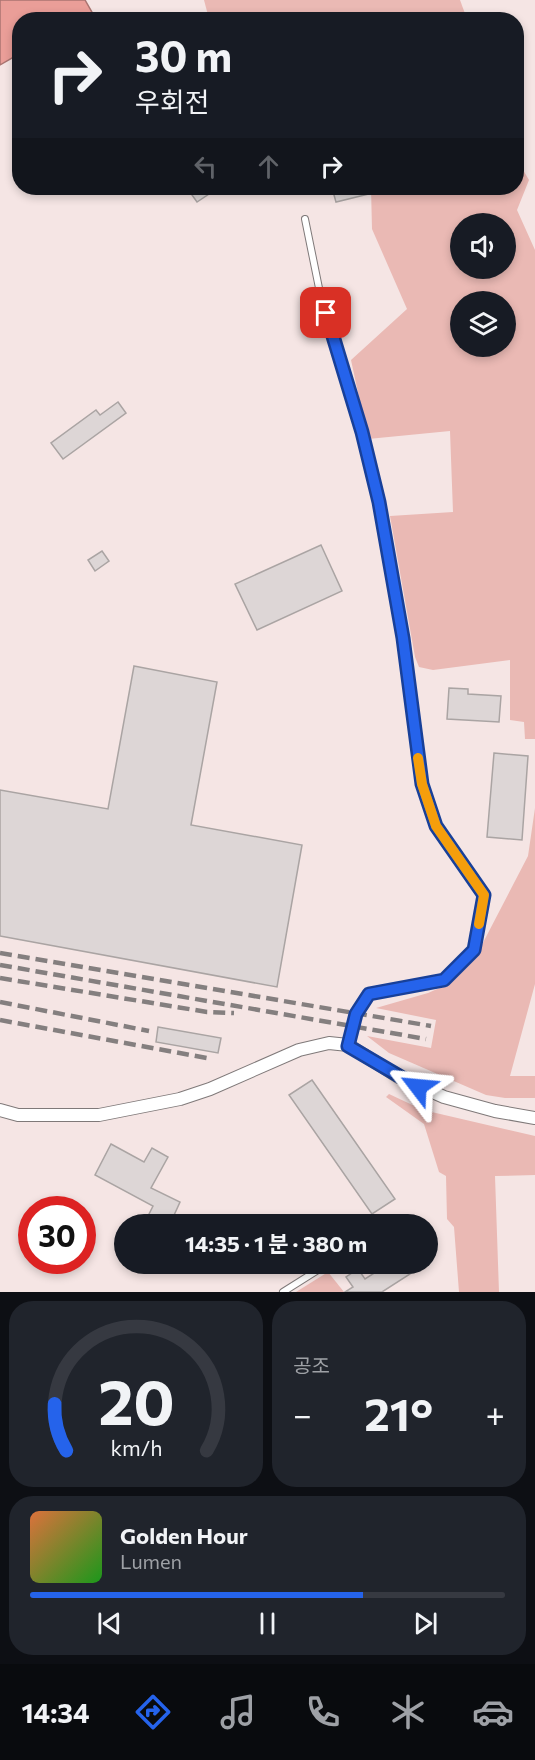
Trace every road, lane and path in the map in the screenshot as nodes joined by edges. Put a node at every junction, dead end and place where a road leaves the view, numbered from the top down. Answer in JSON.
{"nodes":[{"id":1,"x":305,"y":219,"type":"dead end"},
{"id":2,"x":348,"y":1046,"type":"junction"},
{"id":3,"x":0,"y":1110,"type":"edge"},
{"id":4,"x":535,"y":1118,"type":"edge"},
{"id":5,"x":312,"y":1274,"type":"edge"},
{"id":6,"x":283,"y":1292,"type":"edge"}],
"edges":[{"from":1,"to":2,"type":"lane"},
{"from":2,"to":3,"type":"street"},
{"from":2,"to":4,"type":"street"},
{"from":5,"to":6,"type":"lane"}]}
